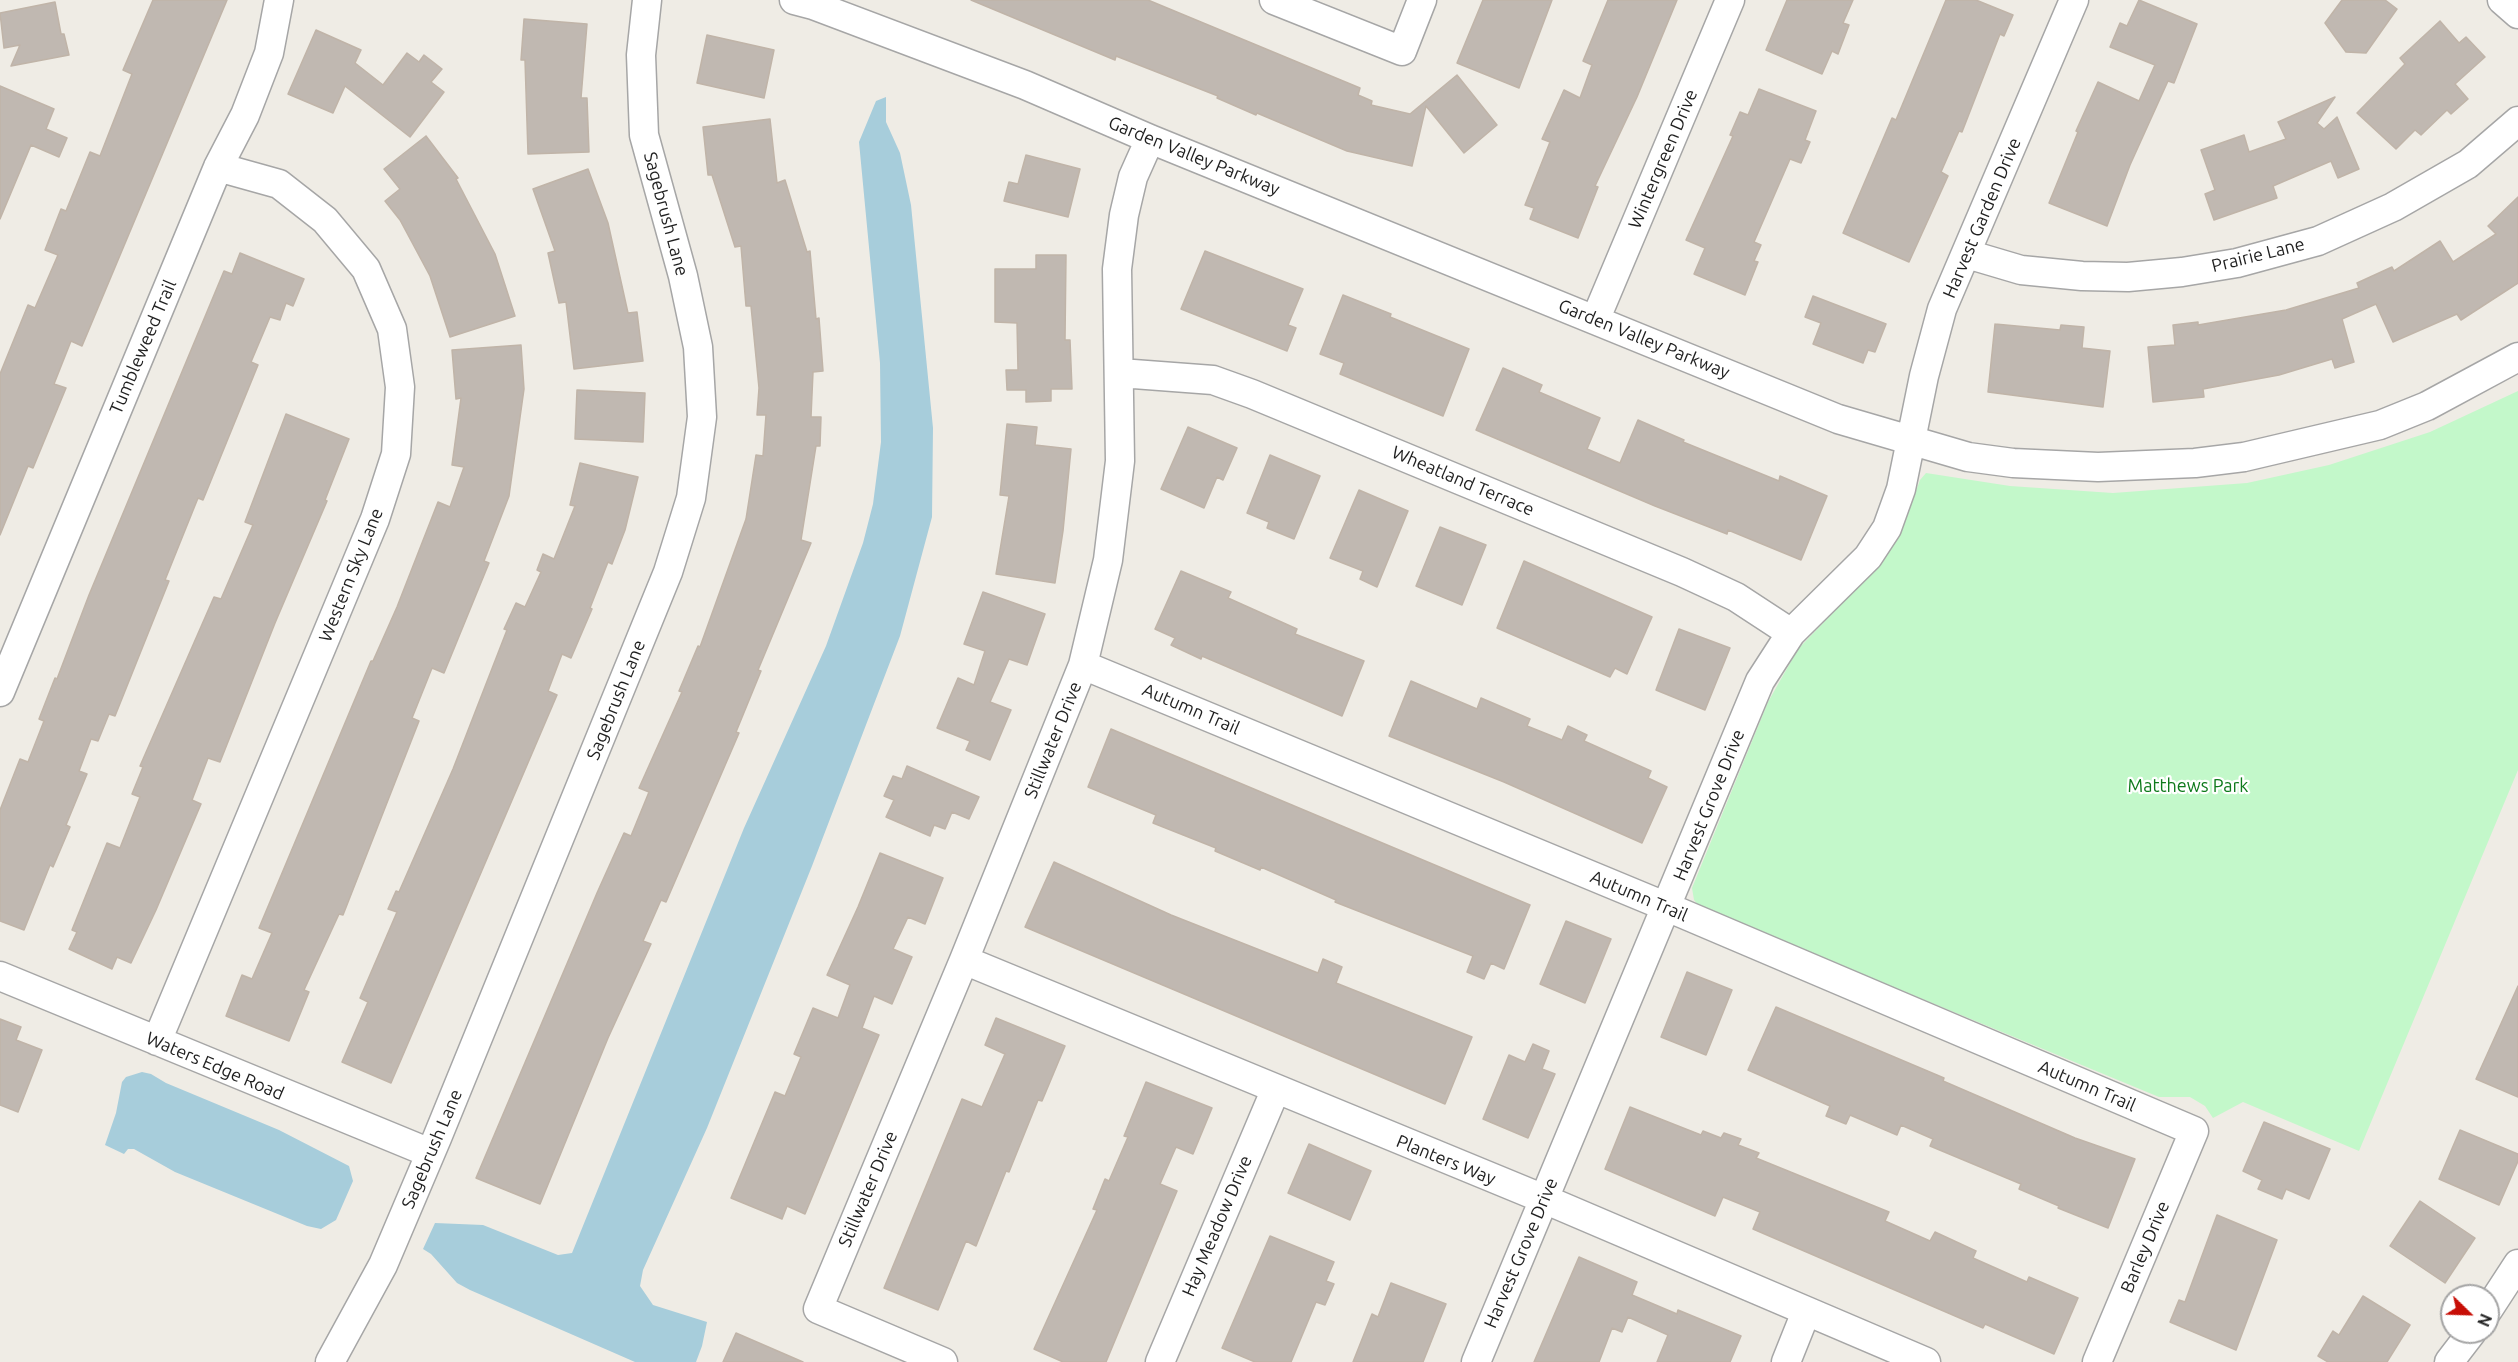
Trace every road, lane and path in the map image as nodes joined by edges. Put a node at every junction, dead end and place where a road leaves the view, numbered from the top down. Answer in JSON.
{"nodes":[{"id":1,"x":279,"y":0,"type":"edge"},
{"id":2,"x":647,"y":0,"type":"edge"},
{"id":3,"x":794,"y":0,"type":"edge"},
{"id":4,"x":1275,"y":0,"type":"edge"},
{"id":5,"x":1422,"y":0,"type":"edge"},
{"id":6,"x":1730,"y":0,"type":"edge"},
{"id":7,"x":2074,"y":0,"type":"edge"},
{"id":8,"x":2502,"y":0,"type":"edge"},
{"id":9,"x":2518,"y":14,"type":"edge"},
{"id":10,"x":2518,"y":121,"type":"edge"},
{"id":11,"x":1150,"y":139,"type":"junction"},
{"id":12,"x":218,"y":167,"type":"junction"},
{"id":13,"x":1967,"y":254,"type":"junction"},
{"id":14,"x":1596,"y":318,"type":"junction"},
{"id":15,"x":2518,"y":357,"type":"edge"},
{"id":16,"x":1120,"y":373,"type":"junction"},
{"id":17,"x":1911,"y":442,"type":"junction"},
{"id":18,"x":1791,"y":633,"type":"junction"},
{"id":19,"x":1083,"y":665,"type":"junction"},
{"id":20,"x":0,"y":692,"type":"edge"},
{"id":21,"x":1667,"y":907,"type":"junction"},
{"id":22,"x":964,"y":960,"type":"junction"},
{"id":23,"x":0,"y":976,"type":"edge"},
{"id":24,"x":157,"y":1041,"type":"junction"},
{"id":25,"x":1275,"y":1091,"type":"junction"},
{"id":26,"x":2194,"y":1131,"type":"joint"},
{"id":27,"x":430,"y":1154,"type":"junction"},
{"id":28,"x":1544,"y":1199,"type":"junction"},
{"id":29,"x":2518,"y":1264,"type":"edge"},
{"id":30,"x":2500,"y":1292,"type":"edge"},
{"id":31,"x":1806,"y":1312,"type":"junction"},
{"id":32,"x":2463,"y":1344,"type":"edge"},
{"id":33,"x":330,"y":1362,"type":"edge"},
{"id":34,"x":943,"y":1362,"type":"edge"},
{"id":35,"x":1160,"y":1362,"type":"edge"},
{"id":36,"x":1476,"y":1362,"type":"edge"},
{"id":37,"x":1786,"y":1362,"type":"edge"},
{"id":38,"x":1926,"y":1362,"type":"edge"},
{"id":39,"x":2097,"y":1362,"type":"edge"},
{"id":40,"x":2449,"y":1362,"type":"edge"}],
"edges":[{"from":1,"to":12,"type":"street","name":"Tumbleweed Trail"},
{"from":2,"to":27,"type":"street","name":"Sagebrush Lane"},
{"from":3,"to":11,"type":"street","name":"Garden Valley Parkway"},
{"from":4,"to":5,"type":"street"},
{"from":6,"to":14,"type":"street","name":"Wintergreen Drive"},
{"from":7,"to":13,"type":"street","name":"Harvest Garden Drive"},
{"from":8,"to":9,"type":"street"},
{"from":10,"to":13,"type":"street","name":"Prairie Lane"},
{"from":11,"to":14,"type":"street","name":"Garden Valley Parkway"},
{"from":11,"to":16,"type":"street","name":"Stillwater Drive"},
{"from":12,"to":20,"type":"street","name":"Tumbleweed Trail"},
{"from":12,"to":24,"type":"street","name":"Western Sky Lane"},
{"from":13,"to":17,"type":"street","name":"Harvest Garden Drive"},
{"from":14,"to":17,"type":"street","name":"Garden Valley Parkway"},
{"from":15,"to":17,"type":"street","name":"Garden Valley Parkway"},
{"from":16,"to":18,"type":"street","name":"Wheatland Terrace"},
{"from":16,"to":19,"type":"street","name":"Stillwater Drive"},
{"from":17,"to":18,"type":"street","name":"Harvest Grove Drive"},
{"from":18,"to":21,"type":"street","name":"Harvest Grove Drive"},
{"from":19,"to":21,"type":"street","name":"Autumn Trail"},
{"from":19,"to":22,"type":"street","name":"Stillwater Drive"},
{"from":21,"to":26,"type":"street","name":"Autumn Trail"},
{"from":21,"to":28,"type":"street","name":"Harvest Grove Drive"},
{"from":22,"to":25,"type":"street","name":"Planters Way"},
{"from":22,"to":34,"type":"street","name":"Stillwater Drive"},
{"from":23,"to":24,"type":"street","name":"Waters Edge Road"},
{"from":24,"to":27,"type":"street","name":"Waters Edge Road"},
{"from":25,"to":28,"type":"street","name":"Planters Way"},
{"from":25,"to":35,"type":"street","name":"Hay Meadow Drive"},
{"from":26,"to":39,"type":"street","name":"Barley Drive"},
{"from":27,"to":33,"type":"street","name":"Sagebrush Lane"},
{"from":28,"to":31,"type":"street","name":"Planters Way"},
{"from":28,"to":36,"type":"street","name":"Harvest Grove Drive"},
{"from":29,"to":30,"type":"street"},
{"from":31,"to":37,"type":"street"},
{"from":31,"to":38,"type":"street","name":"Planters Way"},
{"from":32,"to":40,"type":"street"}]}
